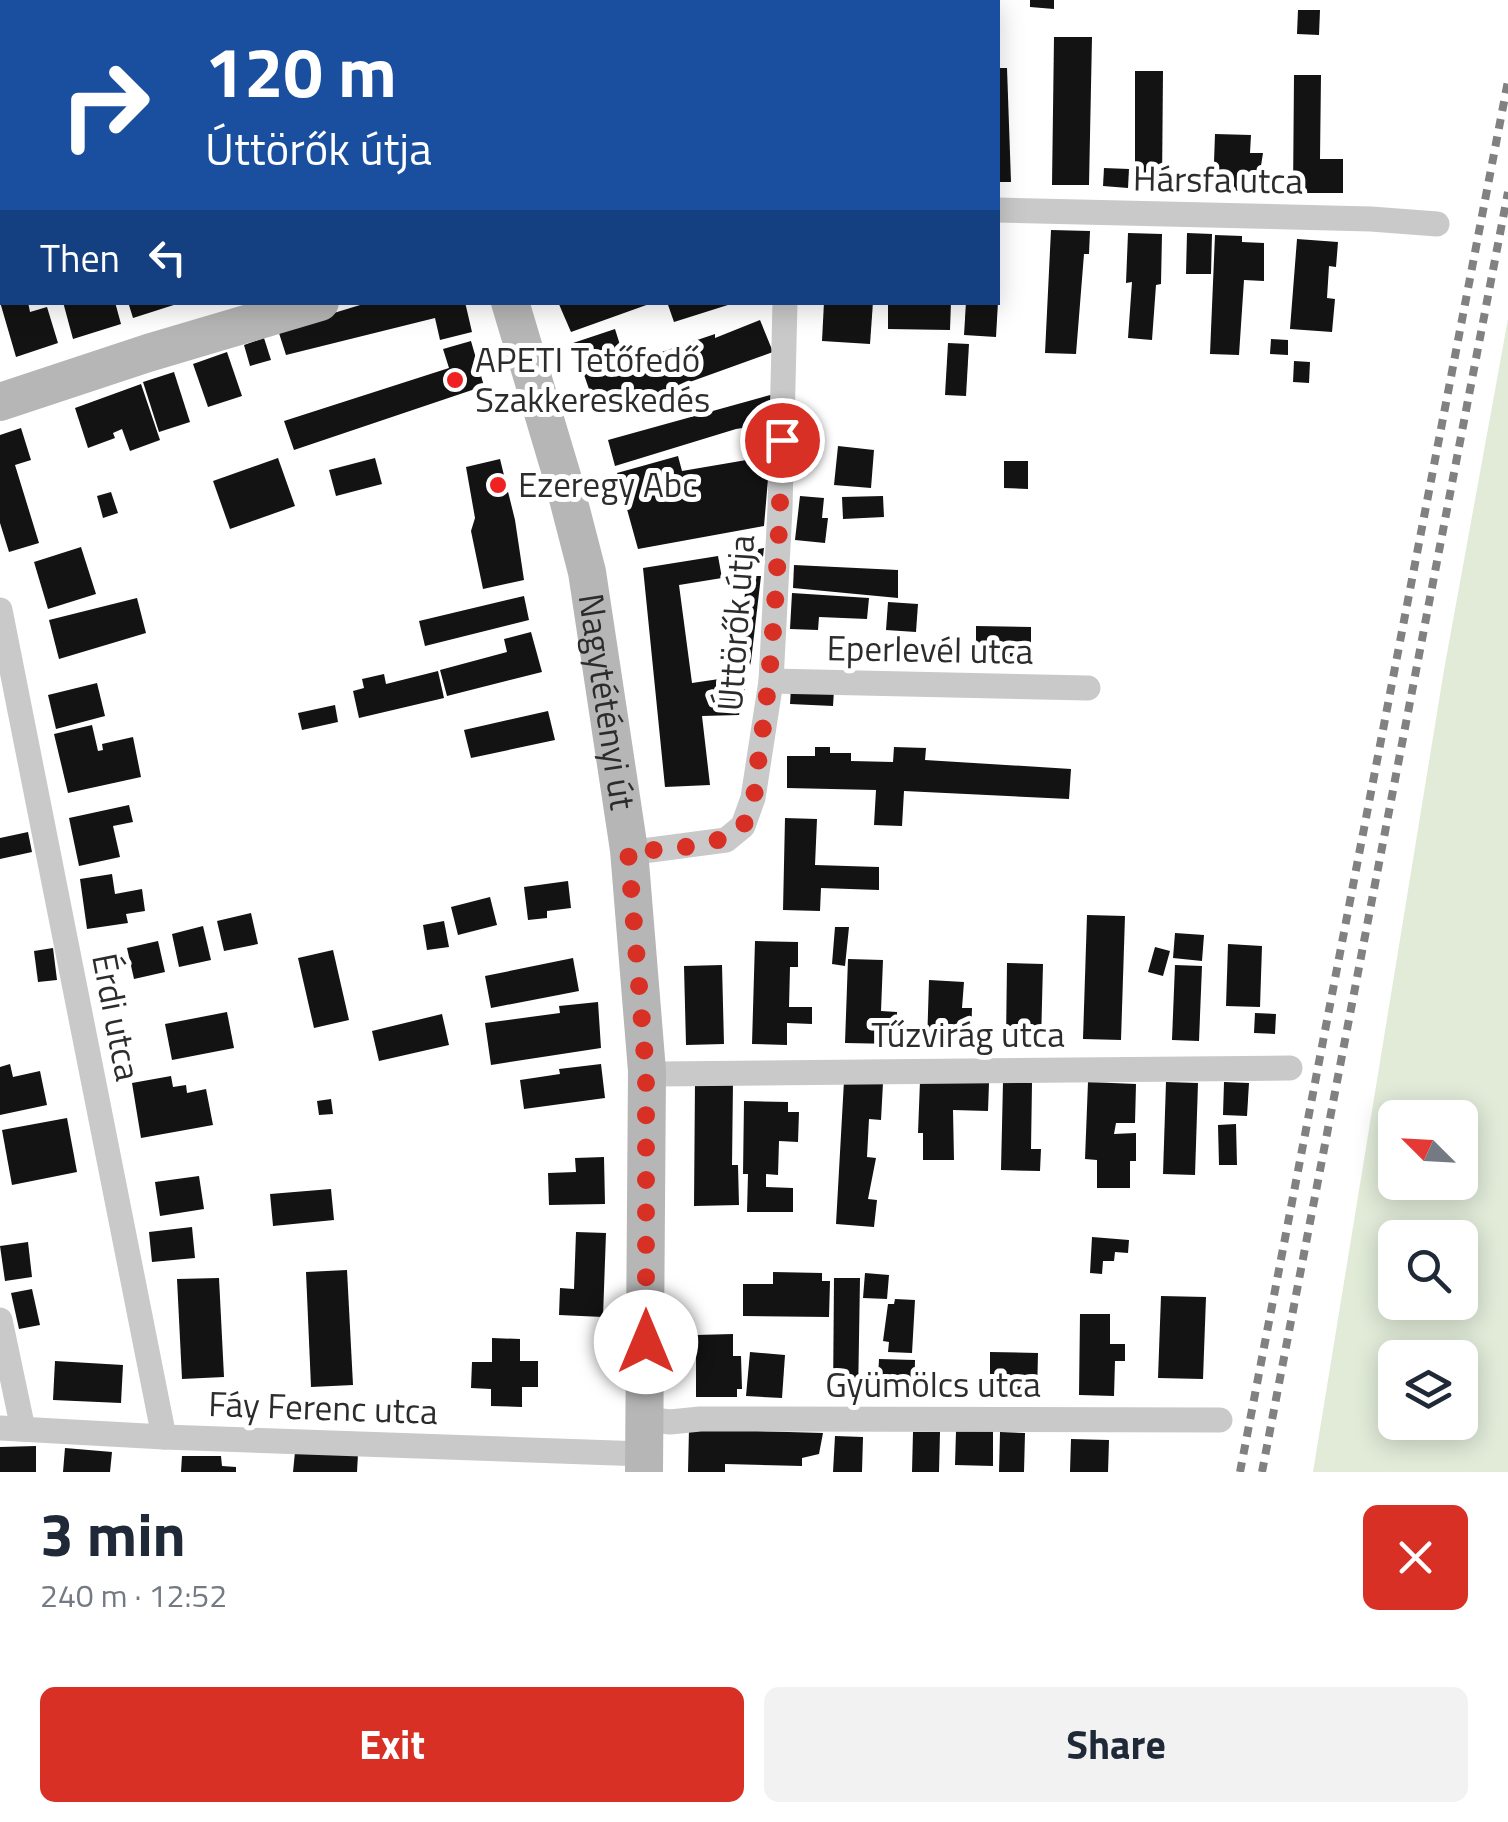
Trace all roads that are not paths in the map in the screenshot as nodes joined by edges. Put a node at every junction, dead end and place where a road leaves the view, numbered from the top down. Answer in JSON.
{"nodes":[{"id":1,"x":1000,"y":210,"type":"edge"},
{"id":2,"x":1436,"y":224,"type":"dead end"},
{"id":3,"x":310,"y":305,"type":"edge"},
{"id":4,"x":511,"y":305,"type":"edge"},
{"id":5,"x":784,"y":305,"type":"edge"},
{"id":6,"x":0,"y":402,"type":"edge"},
{"id":7,"x":0,"y":610,"type":"edge"},
{"id":8,"x":771,"y":681,"type":"junction"},
{"id":9,"x":1088,"y":688,"type":"dead end"},
{"id":10,"x":628,"y":850,"type":"junction"},
{"id":11,"x":1290,"y":1068,"type":"dead end"},
{"id":12,"x":646,"y":1071,"type":"junction"},
{"id":13,"x":0,"y":1320,"type":"edge"},
{"id":14,"x":1220,"y":1420,"type":"dead end"},
{"id":15,"x":12,"y":1429,"type":"edge"},
{"id":16,"x":164,"y":1437,"type":"junction"},
{"id":17,"x":644,"y":1448,"type":"edge"}],
"edges":[{"from":1,"to":2,"type":"street","name":"Hársfa utca"},
{"from":3,"to":6,"type":"main road"},
{"from":4,"to":10,"type":"main road","name":"Nagytétényi út"},
{"from":5,"to":8,"type":"street","name":"Úttörők útja"},
{"from":7,"to":16,"type":"street","name":"Érdi utca"},
{"from":8,"to":9,"type":"street","name":"Eperlevél utca"},
{"from":8,"to":10,"type":"street","name":"Úttörők útja"},
{"from":10,"to":12,"type":"main road","name":"Nagytétényi út"},
{"from":11,"to":12,"type":"street","name":"Tűzvirág utca"},
{"from":12,"to":17,"type":"main road","name":"Nagytétényi út"},
{"from":13,"to":15,"type":"street"},
{"from":14,"to":17,"type":"street","name":"Gyümölcs utca"},
{"from":15,"to":16,"type":"street","name":"Fáy Ferenc utca"},
{"from":16,"to":17,"type":"street","name":"Fáy Ferenc utca"}]}
